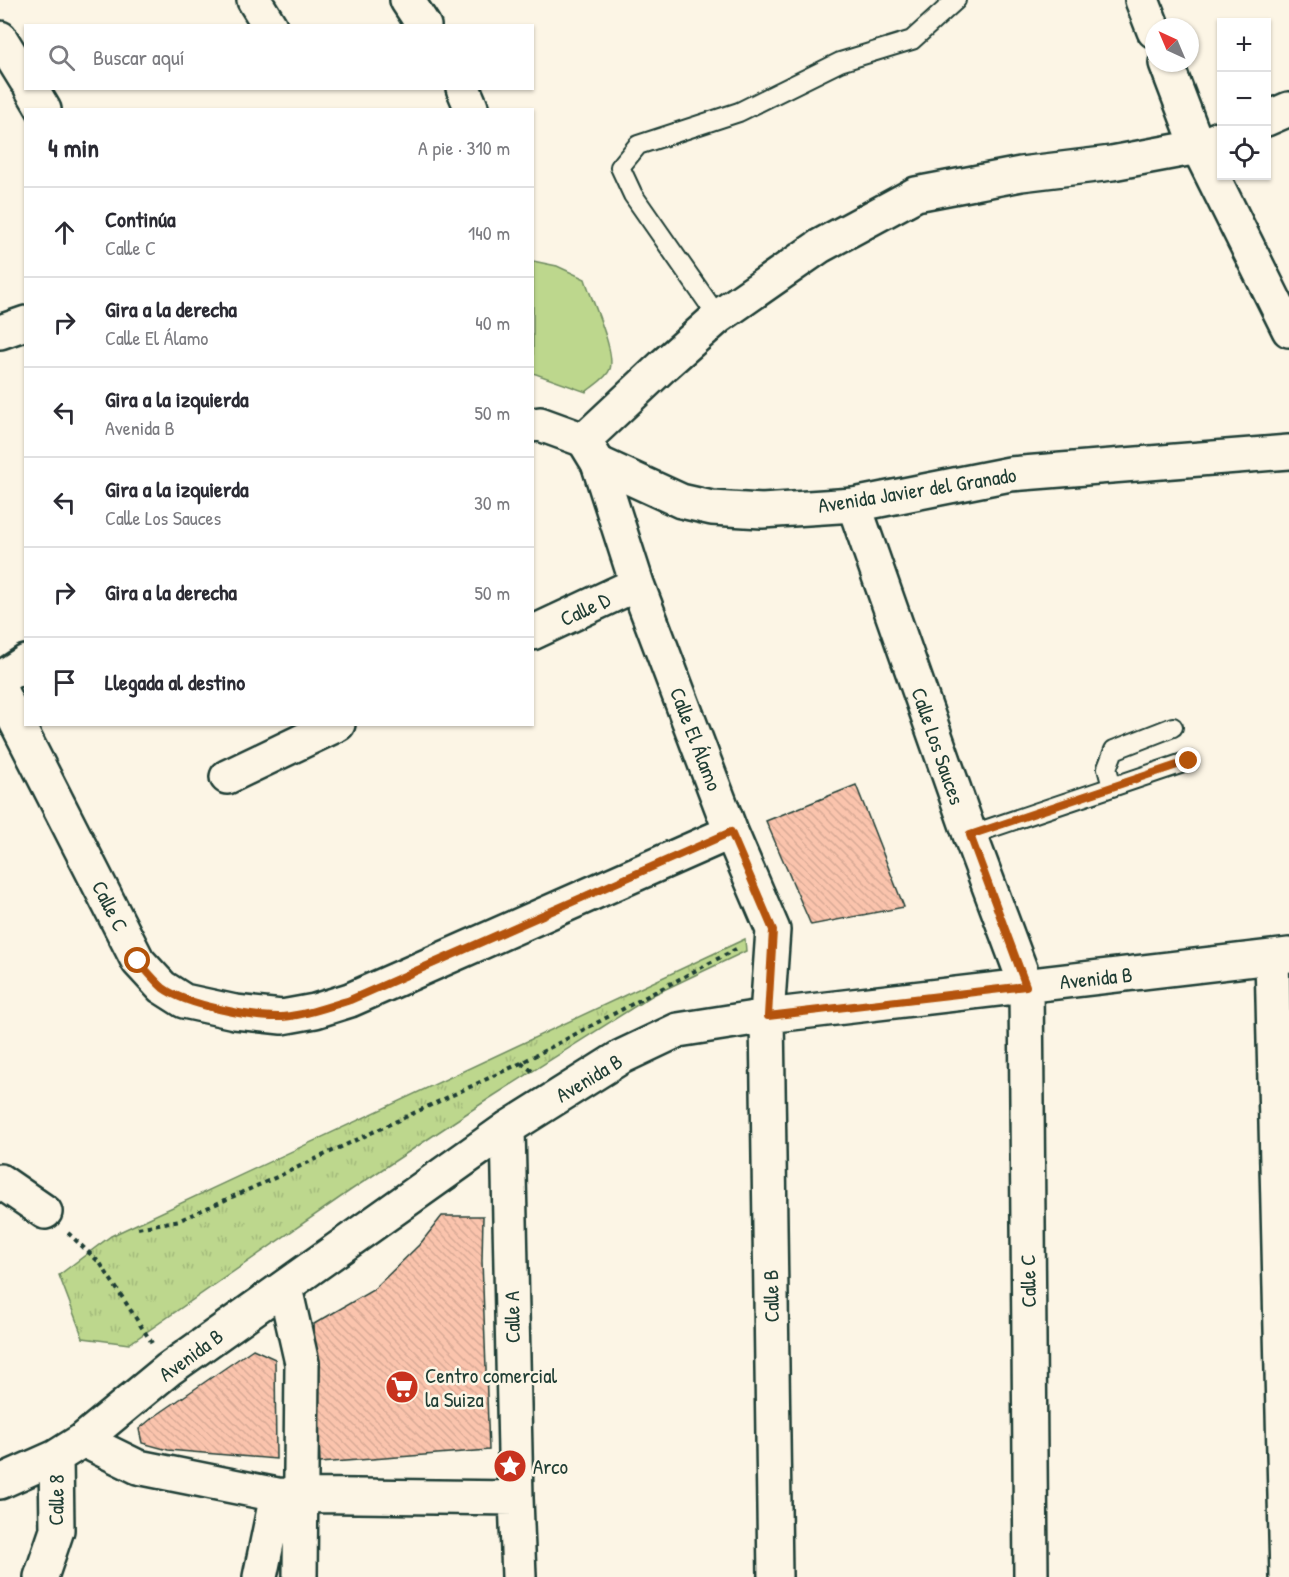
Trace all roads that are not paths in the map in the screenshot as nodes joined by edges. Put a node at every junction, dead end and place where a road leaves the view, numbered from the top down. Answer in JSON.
{"nodes":[{"id":1,"x":254,"y":0,"type":"edge"},
{"id":2,"x":407,"y":0,"type":"edge"},
{"id":3,"x":956,"y":0,"type":"edge"},
{"id":4,"x":1142,"y":0,"type":"edge"},
{"id":5,"x":1149,"y":18,"type":"edge"},
{"id":6,"x":269,"y":24,"type":"edge"},
{"id":7,"x":423,"y":24,"type":"edge"},
{"id":8,"x":0,"y":38,"type":"edge"},
{"id":9,"x":1171,"y":72,"type":"edge"},
{"id":10,"x":24,"y":77,"type":"edge"},
{"id":11,"x":32,"y":90,"type":"edge"},
{"id":12,"x":464,"y":90,"type":"edge"},
{"id":13,"x":43,"y":108,"type":"edge"},
{"id":14,"x":471,"y":108,"type":"edge"},
{"id":15,"x":1289,"y":109,"type":"edge"},
{"id":16,"x":1271,"y":117,"type":"edge"},
{"id":17,"x":1210,"y":142,"type":"edge"},
{"id":18,"x":718,"y":317,"type":"junction"},
{"id":19,"x":24,"y":324,"type":"edge"},
{"id":20,"x":1289,"y":330,"type":"edge"},
{"id":21,"x":0,"y":332,"type":"edge"},
{"id":22,"x":534,"y":425,"type":"edge"},
{"id":23,"x":591,"y":452,"type":"junction"},
{"id":24,"x":1289,"y":452,"type":"edge"},
{"id":25,"x":854,"y":505,"type":"junction"},
{"id":26,"x":637,"y":584,"type":"junction"},
{"id":27,"x":534,"y":632,"type":"edge"},
{"id":28,"x":24,"y":663,"type":"edge"},
{"id":29,"x":0,"y":679,"type":"edge"},
{"id":30,"x":0,"y":690,"type":"edge"},
{"id":31,"x":334,"y":726,"type":"edge"},
{"id":32,"x":1173,"y":727,"type":"dead end"},
{"id":33,"x":1189,"y":761,"type":"dead end"},
{"id":34,"x":227,"y":777,"type":"dead end"},
{"id":35,"x":1112,"y":787,"type":"junction"},
{"id":36,"x":731,"y":832,"type":"junction"},
{"id":37,"x":970,"y":835,"type":"junction"},
{"id":38,"x":1281,"y":956,"type":"edge"},
{"id":39,"x":1026,"y":986,"type":"junction"},
{"id":40,"x":768,"y":1016,"type":"junction"},
{"id":41,"x":508,"y":1128,"type":"junction"},
{"id":42,"x":0,"y":1180,"type":"edge"},
{"id":43,"x":45,"y":1212,"type":"road end"},
{"id":44,"x":285,"y":1288,"type":"junction"},
{"id":45,"x":69,"y":1449,"type":"junction"},
{"id":46,"x":0,"y":1482,"type":"edge"},
{"id":47,"x":289,"y":1495,"type":"junction"},
{"id":48,"x":516,"y":1498,"type":"junction"},
{"id":49,"x":41,"y":1577,"type":"edge"},
{"id":50,"x":260,"y":1577,"type":"edge"},
{"id":51,"x":300,"y":1577,"type":"edge"},
{"id":52,"x":519,"y":1577,"type":"edge"},
{"id":53,"x":775,"y":1577,"type":"edge"},
{"id":54,"x":1031,"y":1577,"type":"edge"},
{"id":55,"x":1287,"y":1577,"type":"edge"}],
"edges":[{"from":1,"to":6,"type":"street"},
{"from":2,"to":7,"type":"street"},
{"from":3,"to":18,"type":"lane"},
{"from":4,"to":5,"type":"street"},
{"from":8,"to":10,"type":"street"},
{"from":9,"to":17,"type":"street"},
{"from":11,"to":13,"type":"street"},
{"from":12,"to":14,"type":"street"},
{"from":15,"to":16,"type":"street"},
{"from":17,"to":18,"type":"street"},
{"from":17,"to":20,"type":"street"},
{"from":18,"to":23,"type":"street"},
{"from":19,"to":21,"type":"street"},
{"from":22,"to":23,"type":"street","name":"Avenida Javier del Granado"},
{"from":23,"to":25,"type":"street","name":"Avenida Javier del Granado"},
{"from":23,"to":26,"type":"street","name":"Calle El Álamo"},
{"from":24,"to":25,"type":"street","name":"Avenida Javier del Granado"},
{"from":25,"to":37,"type":"street","name":"Calle Los Sauces"},
{"from":26,"to":27,"type":"street","name":"Calle D"},
{"from":26,"to":36,"type":"street","name":"Calle El Álamo"},
{"from":28,"to":29,"type":"street"},
{"from":30,"to":36,"type":"street","name":"Calle C"},
{"from":31,"to":34,"type":"street"},
{"from":32,"to":35,"type":"lane"},
{"from":33,"to":35,"type":"lane"},
{"from":35,"to":37,"type":"lane"},
{"from":36,"to":40,"type":"street","name":"Calle El Álamo"},
{"from":37,"to":39,"type":"street","name":"Calle Los Sauces"},
{"from":38,"to":39,"type":"street","name":"Avenida B"},
{"from":38,"to":55,"type":"street"},
{"from":39,"to":40,"type":"street","name":"Avenida B"},
{"from":39,"to":54,"type":"street","name":"Calle C"},
{"from":40,"to":41,"type":"street","name":"Avenida B"},
{"from":40,"to":53,"type":"street","name":"Calle B"},
{"from":41,"to":44,"type":"street","name":"Avenida B"},
{"from":41,"to":48,"type":"street","name":"Calle A"},
{"from":42,"to":43,"type":"street"},
{"from":44,"to":45,"type":"street","name":"Avenida B"},
{"from":44,"to":47,"type":"street"},
{"from":45,"to":46,"type":"street","name":"Avenida B"},
{"from":45,"to":47,"type":"street"},
{"from":45,"to":49,"type":"street","name":"Calle 8"},
{"from":47,"to":48,"type":"street"},
{"from":47,"to":50,"type":"street"},
{"from":47,"to":51,"type":"street"},
{"from":48,"to":52,"type":"street","name":"Calle A"}]}
